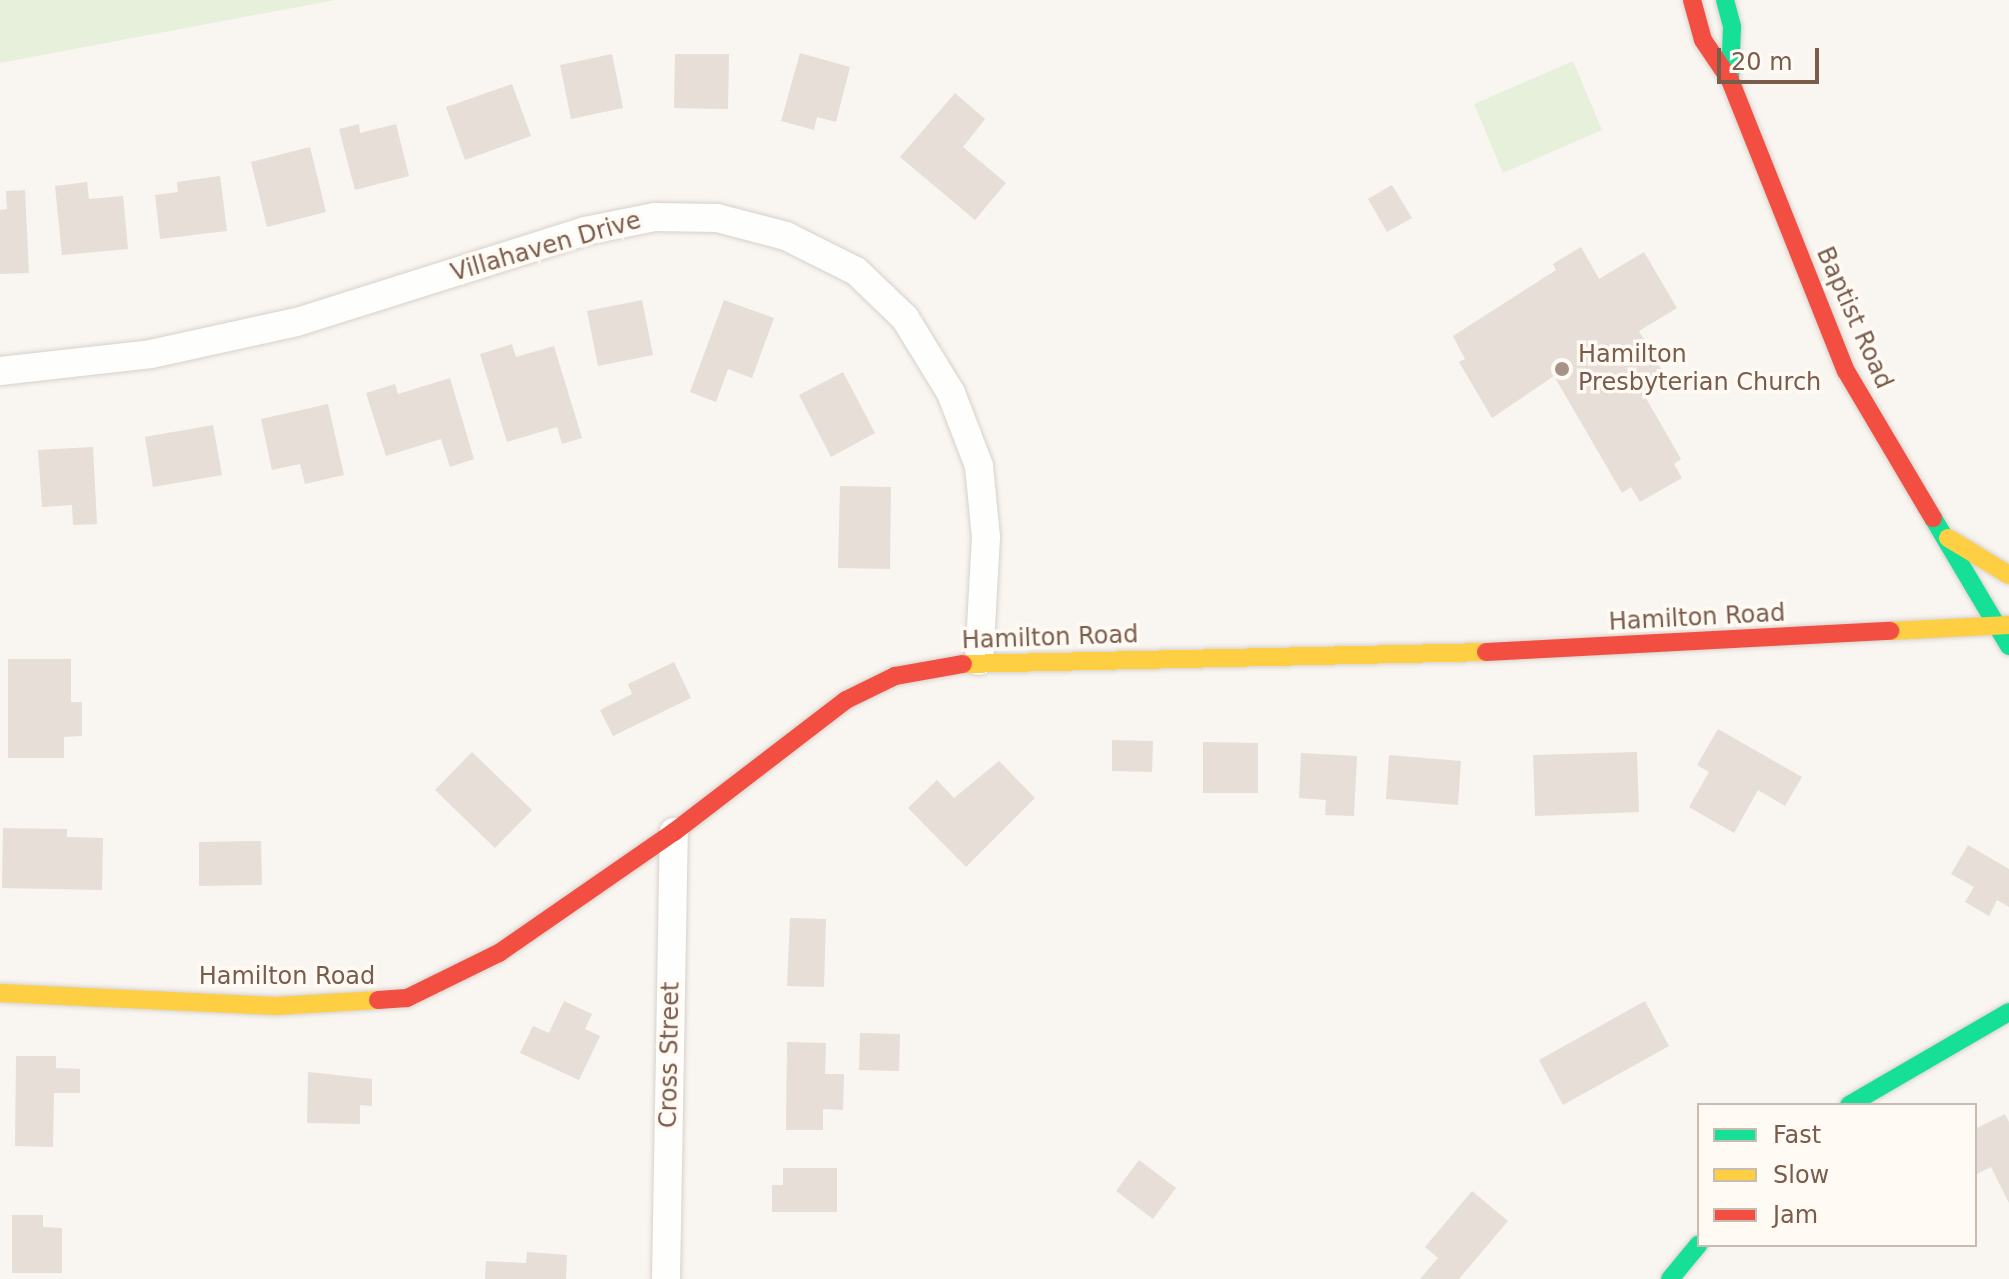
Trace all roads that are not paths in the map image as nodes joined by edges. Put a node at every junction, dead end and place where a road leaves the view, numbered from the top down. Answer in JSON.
{"nodes":[{"id":1,"x":1692,"y":0,"type":"edge"},
{"id":2,"x":1725,"y":0,"type":"edge"},
{"id":3,"x":1730,"y":80,"type":"junction"},
{"id":4,"x":0,"y":371,"type":"edge"},
{"id":5,"x":1940,"y":532,"type":"junction"},
{"id":6,"x":2009,"y":575,"type":"edge"},
{"id":7,"x":2003,"y":627,"type":"edge"},
{"id":8,"x":2009,"y":646,"type":"edge"},
{"id":9,"x":979,"y":661,"type":"junction"},
{"id":10,"x":674,"y":832,"type":"junction"},
{"id":11,"x":0,"y":993,"type":"edge"},
{"id":12,"x":2009,"y":1012,"type":"edge"},
{"id":13,"x":1852,"y":1103,"type":"edge"},
{"id":14,"x":1697,"y":1246,"type":"edge"},
{"id":15,"x":666,"y":1279,"type":"edge"},
{"id":16,"x":1670,"y":1279,"type":"edge"}],
"edges":[{"from":1,"to":3,"type":"street","name":"Baptist Road"},
{"from":2,"to":3,"type":"street","name":"Baptist Road"},
{"from":3,"to":5,"type":"street","name":"Baptist Road"},
{"from":4,"to":9,"type":"street","name":"Villahaven Drive"},
{"from":5,"to":6,"type":"street"},
{"from":5,"to":7,"type":"street","name":"Baptist Road"},
{"from":7,"to":8,"type":"street","name":"Baptist Road"},
{"from":7,"to":9,"type":"street","name":"Hamilton Road"},
{"from":9,"to":10,"type":"street","name":"Hamilton Road"},
{"from":10,"to":11,"type":"street","name":"Hamilton Road"},
{"from":10,"to":15,"type":"street","name":"Cross Street"},
{"from":12,"to":13,"type":"street"},
{"from":14,"to":16,"type":"street"}]}
